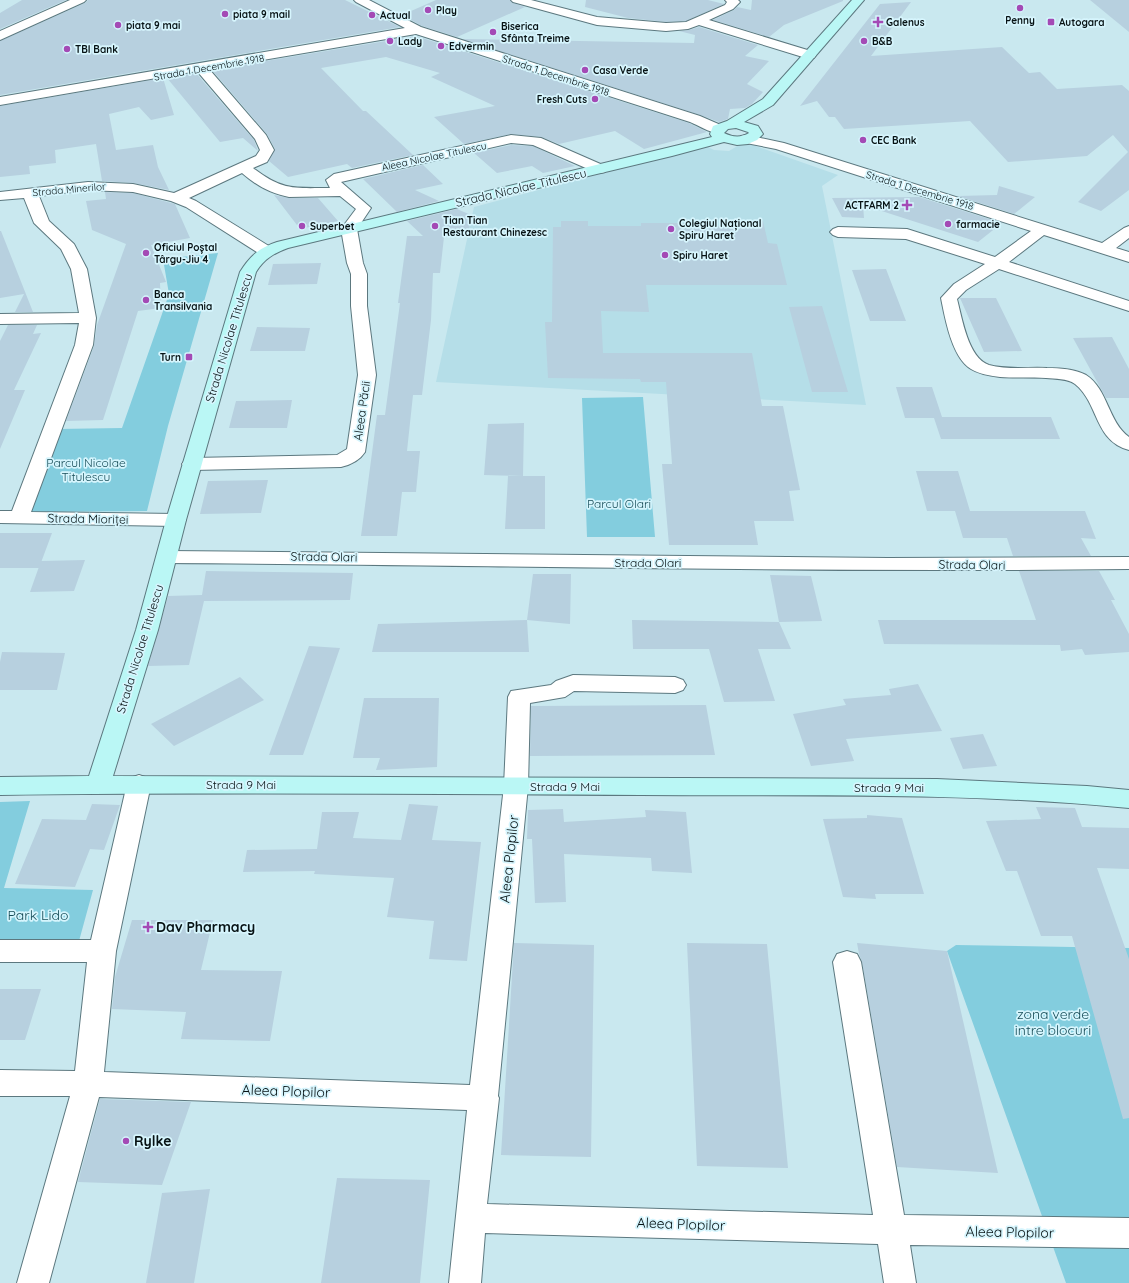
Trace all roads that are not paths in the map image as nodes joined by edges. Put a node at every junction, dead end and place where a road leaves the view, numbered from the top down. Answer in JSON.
{"nodes":[{"id":1,"x":80,"y":0,"type":"edge"},
{"id":2,"x":360,"y":0,"type":"edge"},
{"id":3,"x":517,"y":0,"type":"edge"},
{"id":4,"x":731,"y":0,"type":"edge"},
{"id":5,"x":858,"y":0,"type":"edge"},
{"id":6,"x":699,"y":20,"type":"junction"},
{"id":7,"x":417,"y":30,"type":"junction"},
{"id":8,"x":0,"y":36,"type":"edge"},
{"id":9,"x":810,"y":55,"type":"junction"},
{"id":10,"x":201,"y":68,"type":"junction"},
{"id":11,"x":0,"y":101,"type":"edge"},
{"id":12,"x":768,"y":102,"type":"junction"},
{"id":13,"x":723,"y":129,"type":"junction"},
{"id":14,"x":752,"y":135,"type":"junction"},
{"id":15,"x":243,"y":167,"type":"junction"},
{"id":16,"x":600,"y":169,"type":"junction"},
{"id":17,"x":343,"y":192,"type":"junction"},
{"id":18,"x":30,"y":193,"type":"junction"},
{"id":19,"x":0,"y":196,"type":"edge"},
{"id":20,"x":176,"y":198,"type":"junction"},
{"id":21,"x":349,"y":229,"type":"junction"},
{"id":22,"x":1043,"y":229,"type":"junction"},
{"id":23,"x":1129,"y":230,"type":"edge"},
{"id":24,"x":838,"y":232,"type":"dead end"},
{"id":25,"x":1104,"y":249,"type":"junction"},
{"id":26,"x":266,"y":251,"type":"junction"},
{"id":27,"x":1129,"y":257,"type":"edge"},
{"id":28,"x":998,"y":262,"type":"junction"},
{"id":29,"x":1129,"y":306,"type":"edge"},
{"id":30,"x":88,"y":318,"type":"junction"},
{"id":31,"x":0,"y":319,"type":"edge"},
{"id":32,"x":1129,"y":444,"type":"edge"},
{"id":33,"x":192,"y":464,"type":"junction"},
{"id":34,"x":10,"y":518,"type":"edge"},
{"id":35,"x":176,"y":520,"type":"junction"},
{"id":36,"x":167,"y":557,"type":"junction"},
{"id":37,"x":1129,"y":564,"type":"edge"},
{"id":38,"x":675,"y":685,"type":"dead end"},
{"id":39,"x":139,"y":784,"type":"junction"},
{"id":40,"x":98,"y":785,"type":"junction"},
{"id":41,"x":0,"y":786,"type":"edge"},
{"id":42,"x":516,"y":786,"type":"junction"},
{"id":43,"x":1129,"y":799,"type":"edge"},
{"id":44,"x":0,"y":951,"type":"edge"},
{"id":45,"x":102,"y":951,"type":"junction"},
{"id":46,"x":847,"y":962,"type":"dead end"},
{"id":47,"x":0,"y":1083,"type":"edge"},
{"id":48,"x":88,"y":1084,"type":"junction"},
{"id":49,"x":484,"y":1098,"type":"junction"},
{"id":50,"x":470,"y":1218,"type":"junction"},
{"id":51,"x":892,"y":1230,"type":"junction"},
{"id":52,"x":1129,"y":1234,"type":"edge"},
{"id":53,"x":33,"y":1283,"type":"edge"},
{"id":54,"x":465,"y":1283,"type":"edge"},
{"id":55,"x":900,"y":1283,"type":"edge"}],
"edges":[{"from":1,"to":8,"type":"street"},
{"from":2,"to":7,"type":"street","name":"Strada 1 Decembrie 1918"},
{"from":3,"to":6,"type":"street"},
{"from":4,"to":6,"type":"street"},
{"from":5,"to":9,"type":"main road","name":"Strada Nicolae Titulescu"},
{"from":6,"to":9,"type":"street"},
{"from":7,"to":10,"type":"street","name":"Strada 1 Decembrie 1918"},
{"from":7,"to":13,"type":"street","name":"Strada 1 Decembrie 1918"},
{"from":9,"to":12,"type":"main road","name":"Strada Nicolae Titulescu"},
{"from":10,"to":11,"type":"street","name":"Strada 1 Decembrie 1918"},
{"from":10,"to":15,"type":"street"},
{"from":12,"to":13,"type":"main road","name":"Strada Nicolae Titulescu"},
{"from":12,"to":14,"type":"main road","name":"Strada Nicolae Titulescu"},
{"from":13,"to":14,"type":"main road","name":"Strada Nicolae Titulescu"},
{"from":13,"to":16,"type":"main road","name":"Strada Nicolae Titulescu"},
{"from":14,"to":22,"type":"street","name":"Strada 1 Decembrie 1918"},
{"from":15,"to":17,"type":"street"},
{"from":15,"to":20,"type":"street"},
{"from":16,"to":17,"type":"street","name":"Aleea Nicolae Titulescu"},
{"from":16,"to":21,"type":"main road","name":"Strada Nicolae Titulescu"},
{"from":17,"to":21,"type":"street","name":"Aleea Nicolae Titulescu"},
{"from":18,"to":19,"type":"street","name":"Strada Minerilor"},
{"from":18,"to":20,"type":"street","name":"Strada Minerilor"},
{"from":18,"to":30,"type":"street"},
{"from":20,"to":26,"type":"street","name":"Strada Minerilor"},
{"from":21,"to":26,"type":"main road","name":"Strada Nicolae Titulescu"},
{"from":21,"to":33,"type":"street","name":"Aleea Păcii"},
{"from":22,"to":25,"type":"street","name":"Strada 1 Decembrie 1918"},
{"from":22,"to":28,"type":"street"},
{"from":23,"to":25,"type":"street"},
{"from":24,"to":28,"type":"street"},
{"from":25,"to":27,"type":"street","name":"Strada 1 Decembrie 1918"},
{"from":26,"to":33,"type":"main road","name":"Strada Nicolae Titulescu"},
{"from":28,"to":29,"type":"street"},
{"from":28,"to":32,"type":"street"},
{"from":30,"to":31,"type":"street"},
{"from":30,"to":34,"type":"street"},
{"from":33,"to":35,"type":"main road","name":"Strada Nicolae Titulescu"},
{"from":34,"to":35,"type":"street","name":"Strada Mioriței"},
{"from":35,"to":36,"type":"main road","name":"Strada Nicolae Titulescu"},
{"from":36,"to":37,"type":"street","name":"Strada Olari"},
{"from":36,"to":40,"type":"main road","name":"Strada Nicolae Titulescu"},
{"from":38,"to":42,"type":"street","name":"Aleea Plopilor"},
{"from":39,"to":40,"type":"main road","name":"Strada 9 Mai"},
{"from":39,"to":42,"type":"main road","name":"Strada 9 Mai"},
{"from":39,"to":45,"type":"street"},
{"from":40,"to":41,"type":"main road","name":"Strada 9 Mai"},
{"from":42,"to":43,"type":"main road","name":"Strada 9 Mai"},
{"from":42,"to":49,"type":"street","name":"Aleea Plopilor"},
{"from":44,"to":45,"type":"street"},
{"from":45,"to":48,"type":"street"},
{"from":46,"to":51,"type":"street"},
{"from":47,"to":48,"type":"street","name":"Aleea Plopilor"},
{"from":48,"to":49,"type":"street","name":"Aleea Plopilor"},
{"from":48,"to":53,"type":"street"},
{"from":49,"to":50,"type":"street","name":"Aleea Plopilor"},
{"from":50,"to":51,"type":"street","name":"Aleea Plopilor"},
{"from":50,"to":54,"type":"street","name":"Aleea Plopilor"},
{"from":51,"to":52,"type":"street","name":"Aleea Plopilor"},
{"from":51,"to":55,"type":"street"}]}
